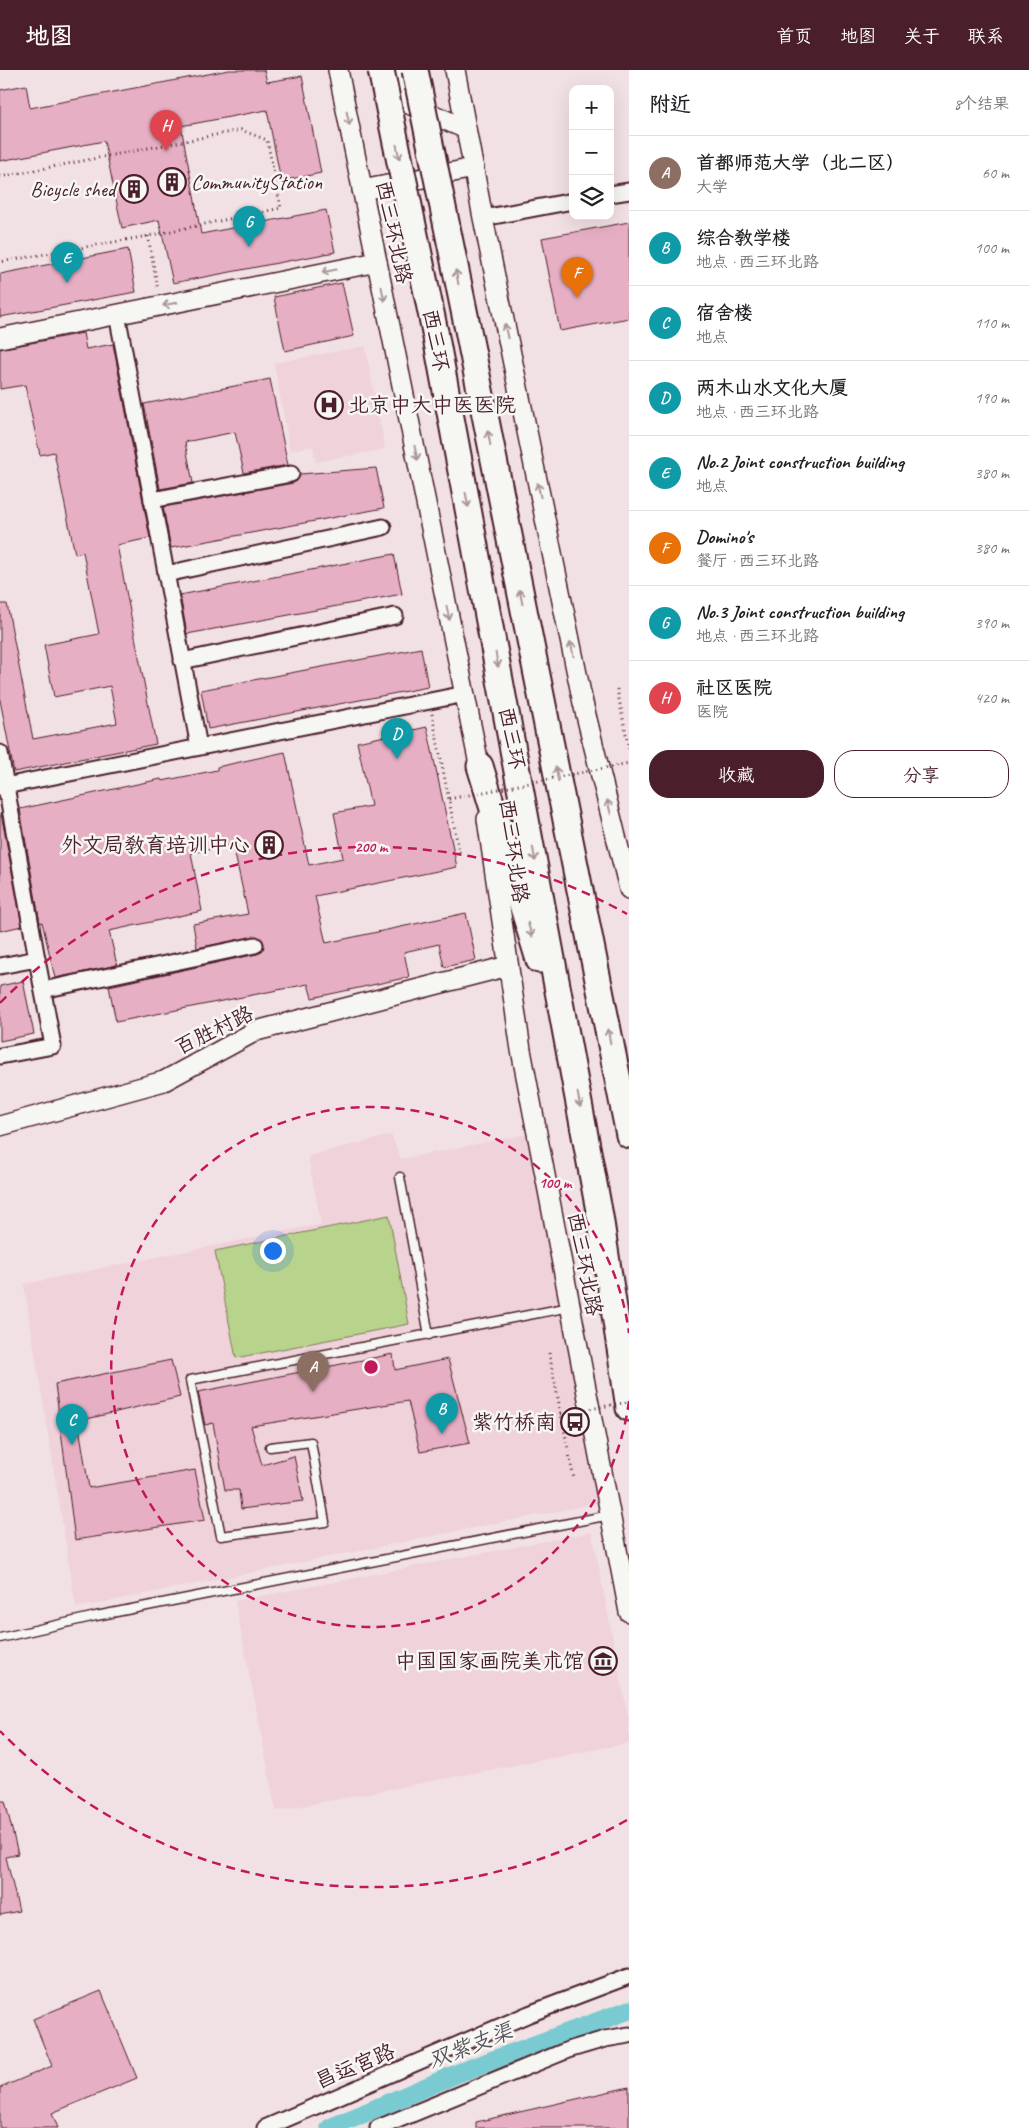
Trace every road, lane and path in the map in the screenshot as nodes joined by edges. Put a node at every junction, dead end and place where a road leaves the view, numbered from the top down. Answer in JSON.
{"nodes":[{"id":1,"x":338,"y":70,"type":"edge"},
{"id":2,"x":381,"y":70,"type":"edge"},
{"id":3,"x":396,"y":70,"type":"edge"},
{"id":4,"x":415,"y":70,"type":"edge"},
{"id":5,"x":455,"y":70,"type":"edge"},
{"id":6,"x":466,"y":129,"type":"junction"},
{"id":7,"x":474,"y":168,"type":"junction"},
{"id":8,"x":0,"y":177,"type":"edge"},
{"id":9,"x":362,"y":190,"type":"junction"},
{"id":10,"x":629,"y":191,"type":"edge"},
{"id":11,"x":614,"y":193,"type":"edge"},
{"id":12,"x":569,"y":202,"type":"edge"},
{"id":13,"x":483,"y":218,"type":"junction"},
{"id":14,"x":148,"y":236,"type":"junction"},
{"id":15,"x":0,"y":262,"type":"edge"},
{"id":16,"x":377,"y":262,"type":"junction"},
{"id":17,"x":160,"y":306,"type":"junction"},
{"id":18,"x":117,"y":314,"type":"junction"},
{"id":19,"x":0,"y":338,"type":"edge"},
{"id":20,"x":291,"y":474,"type":"dead end"},
{"id":21,"x":152,"y":500,"type":"junction"},
{"id":22,"x":383,"y":527,"type":"dead end"},
{"id":23,"x":166,"y":574,"type":"junction"},
{"id":24,"x":395,"y":616,"type":"dead end"},
{"id":25,"x":182,"y":661,"type":"junction"},
{"id":26,"x":617,"y":689,"type":"dead end"},
{"id":27,"x":465,"y":694,"type":"junction"},
{"id":28,"x":430,"y":701,"type":"junction"},
{"id":29,"x":199,"y":747,"type":"junction"},
{"id":30,"x":629,"y":749,"type":"edge"},
{"id":31,"x":0,"y":753,"type":"edge"},
{"id":32,"x":629,"y":763,"type":"edge"},
{"id":33,"x":480,"y":766,"type":"junction"},
{"id":34,"x":3,"y":786,"type":"edge"},
{"id":35,"x":448,"y":799,"type":"junction"},
{"id":36,"x":460,"y":856,"type":"dead end"},
{"id":37,"x":629,"y":889,"type":"edge"},
{"id":38,"x":255,"y":945,"type":"dead end"},
{"id":39,"x":38,"y":959,"type":"junction"},
{"id":40,"x":0,"y":966,"type":"edge"},
{"id":41,"x":508,"y":966,"type":"junction"},
{"id":42,"x":43,"y":990,"type":"junction"},
{"id":43,"x":0,"y":1056,"type":"edge"},
{"id":44,"x":573,"y":1072,"type":"junction"},
{"id":45,"x":0,"y":1126,"type":"edge"},
{"id":46,"x":629,"y":1135,"type":"edge"},
{"id":47,"x":400,"y":1177,"type":"dead end"},
{"id":48,"x":600,"y":1216,"type":"junction"},
{"id":49,"x":570,"y":1307,"type":"junction"},
{"id":50,"x":629,"y":1324,"type":"edge"},
{"id":51,"x":429,"y":1335,"type":"junction"},
{"id":52,"x":549,"y":1353,"type":"dead end"},
{"id":53,"x":629,"y":1402,"type":"edge"},
{"id":54,"x":629,"y":1408,"type":"edge"},
{"id":55,"x":561,"y":1414,"type":"junction"},
{"id":56,"x":270,"y":1447,"type":"dead end"},
{"id":57,"x":574,"y":1478,"type":"dead end"},
{"id":58,"x":610,"y":1516,"type":"junction"},
{"id":59,"x":629,"y":1612,"type":"edge"},
{"id":60,"x":0,"y":1638,"type":"edge"},
{"id":61,"x":629,"y":1976,"type":"edge"},
{"id":62,"x":629,"y":2035,"type":"edge"},
{"id":63,"x":265,"y":2128,"type":"edge"},
{"id":64,"x":378,"y":2128,"type":"edge"}],
"edges":[{"from":1,"to":9,"type":"street","name":"西三环北路","one_way":true},
{"from":2,"to":44,"type":"highway","name":"西三环","one_way":true,"bridge":true},
{"from":3,"to":6,"type":"street"},
{"from":46,"to":4,"type":"highway","name":"西三环","one_way":true,"bridge":true},
{"from":5,"to":6,"type":"street"},
{"from":6,"to":7,"type":"street"},
{"from":7,"to":9,"type":"street"},
{"from":7,"to":13,"type":"street"},
{"from":8,"to":14,"type":"path"},
{"from":9,"to":16,"type":"street","name":"西三环北路"},
{"from":10,"to":11,"type":"street"},
{"from":12,"to":13,"type":"street"},
{"from":37,"to":13,"type":"street","one_way":true},
{"from":14,"to":15,"type":"path"},
{"from":14,"to":17,"type":"path"},
{"from":16,"to":17,"type":"street","one_way":true},
{"from":16,"to":27,"type":"street","name":"西三环北路","one_way":true},
{"from":17,"to":18,"type":"street"},
{"from":18,"to":19,"type":"street"},
{"from":18,"to":21,"type":"street"},
{"from":20,"to":21,"type":"street"},
{"from":21,"to":23,"type":"street"},
{"from":22,"to":23,"type":"street"},
{"from":23,"to":25,"type":"street"},
{"from":24,"to":25,"type":"street"},
{"from":25,"to":29,"type":"street"},
{"from":26,"to":30,"type":"path"},
{"from":27,"to":28,"type":"street"},
{"from":27,"to":33,"type":"street","name":"西三环北路"},
{"from":28,"to":29,"type":"street"},
{"from":28,"to":35,"type":"path"},
{"from":29,"to":34,"type":"street"},
{"from":31,"to":34,"type":"street"},
{"from":32,"to":35,"type":"path","bridge":true},
{"from":33,"to":41,"type":"street","name":"西三环北路"},
{"from":33,"to":44,"type":"highway","one_way":true},
{"from":34,"to":39,"type":"street"},
{"from":35,"to":36,"type":"path"},
{"from":38,"to":42,"type":"street"},
{"from":39,"to":40,"type":"street"},
{"from":39,"to":42,"type":"street"},
{"from":41,"to":45,"type":"street","name":"百胜村路"},
{"from":41,"to":49,"type":"street","name":"西三环北路"},
{"from":42,"to":43,"type":"street"},
{"from":44,"to":48,"type":"highway","name":"西三环","one_way":true},
{"from":47,"to":51,"type":"lane"},
{"from":48,"to":50,"type":"highway"},
{"from":48,"to":54,"type":"highway","name":"西三环"},
{"from":49,"to":51,"type":"lane"},
{"from":49,"to":58,"type":"street","name":"西三环北路"},
{"from":51,"to":56,"type":"lane"},
{"from":52,"to":55,"type":"path"},
{"from":53,"to":55,"type":"path","bridge":true},
{"from":55,"to":57,"type":"path"},
{"from":58,"to":59,"type":"street","name":"西三环北路"},
{"from":58,"to":60,"type":"lane"},
{"from":61,"to":63,"type":"street","name":"昌运宫路"},
{"from":62,"to":64,"type":"street"}]}
